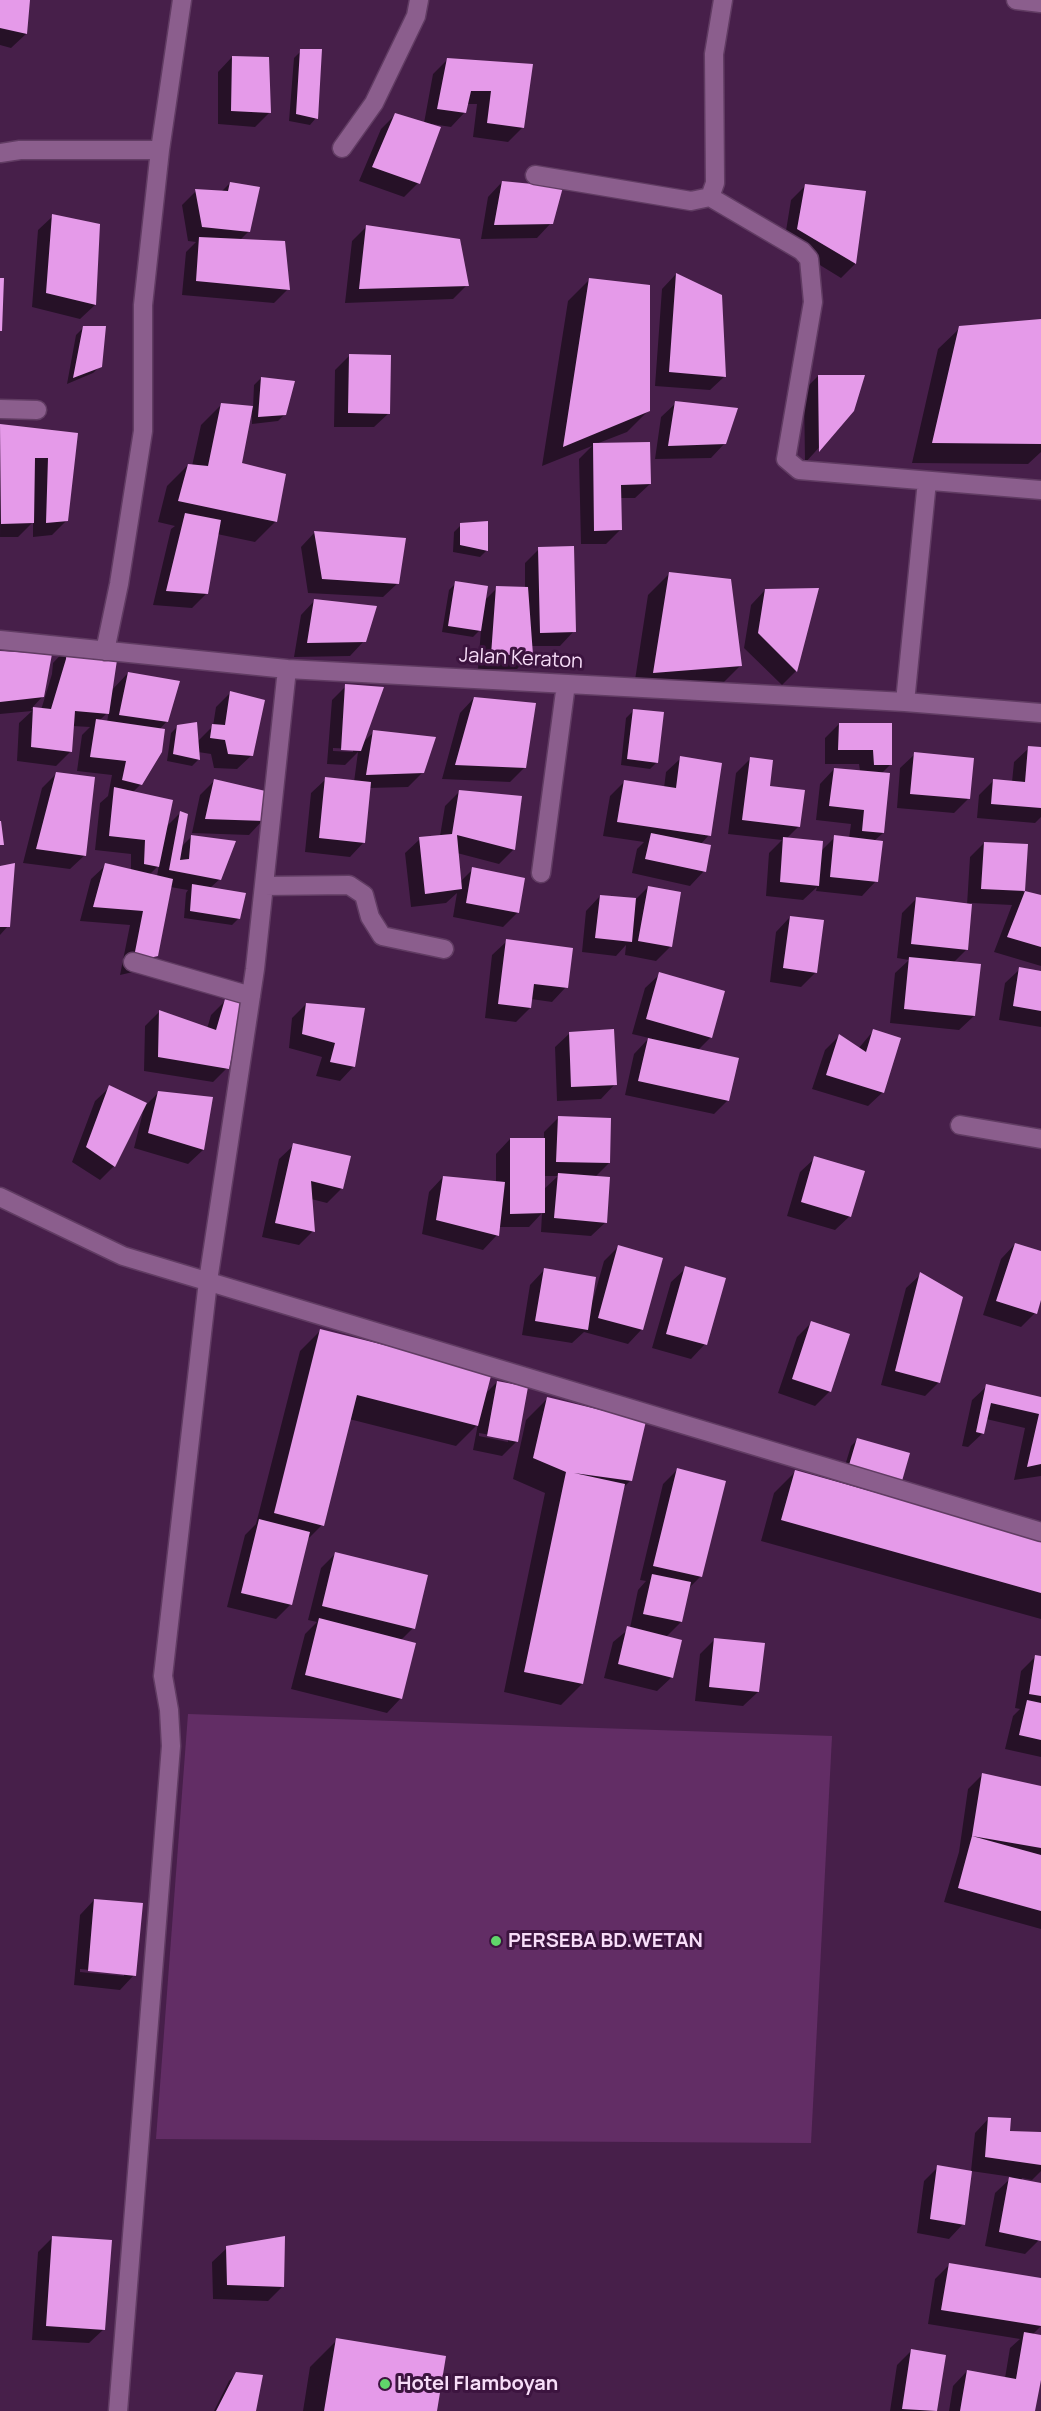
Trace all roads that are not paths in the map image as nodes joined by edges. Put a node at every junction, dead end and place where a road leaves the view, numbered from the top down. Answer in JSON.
{"nodes":[{"id":1,"x":182,"y":0,"type":"edge"},
{"id":2,"x":419,"y":0,"type":"edge"},
{"id":3,"x":723,"y":0,"type":"edge"},
{"id":4,"x":1016,"y":0,"type":"edge"},
{"id":5,"x":1041,"y":3,"type":"edge"},
{"id":6,"x":342,"y":148,"type":"dead end"},
{"id":7,"x":160,"y":150,"type":"junction"},
{"id":8,"x":0,"y":153,"type":"edge"},
{"id":9,"x":535,"y":175,"type":"dead end"},
{"id":10,"x":710,"y":197,"type":"junction"},
{"id":11,"x":0,"y":409,"type":"edge"},
{"id":12,"x":37,"y":411,"type":"dead end"},
{"id":13,"x":927,"y":481,"type":"junction"},
{"id":14,"x":1041,"y":490,"type":"edge"},
{"id":15,"x":0,"y":640,"type":"edge"},
{"id":16,"x":105,"y":651,"type":"junction"},
{"id":17,"x":287,"y":669,"type":"junction"},
{"id":18,"x":566,"y":684,"type":"junction"},
{"id":19,"x":904,"y":702,"type":"junction"},
{"id":20,"x":1041,"y":713,"type":"edge"},
{"id":21,"x":541,"y":873,"type":"dead end"},
{"id":22,"x":264,"y":886,"type":"junction"},
{"id":23,"x":444,"y":949,"type":"dead end"},
{"id":24,"x":134,"y":962,"type":"dead end"},
{"id":25,"x":251,"y":996,"type":"junction"},
{"id":26,"x":960,"y":1125,"type":"dead end"},
{"id":27,"x":1041,"y":1139,"type":"edge"},
{"id":28,"x":0,"y":1197,"type":"edge"},
{"id":29,"x":208,"y":1281,"type":"junction"},
{"id":30,"x":1041,"y":1532,"type":"edge"},
{"id":31,"x":118,"y":2411,"type":"edge"}],
"edges":[{"from":1,"to":7,"type":"street"},
{"from":2,"to":6,"type":"street"},
{"from":3,"to":10,"type":"street"},
{"from":4,"to":5,"type":"street"},
{"from":7,"to":8,"type":"street"},
{"from":7,"to":16,"type":"street"},
{"from":9,"to":10,"type":"street"},
{"from":10,"to":13,"type":"street"},
{"from":11,"to":12,"type":"street"},
{"from":13,"to":14,"type":"street"},
{"from":13,"to":19,"type":"street"},
{"from":15,"to":16,"type":"street","name":"Jalan Keraton"},
{"from":16,"to":17,"type":"street","name":"Jalan Keraton"},
{"from":17,"to":18,"type":"street","name":"Jalan Keraton"},
{"from":17,"to":22,"type":"street"},
{"from":18,"to":19,"type":"street","name":"Jalan Keraton"},
{"from":18,"to":21,"type":"street"},
{"from":19,"to":20,"type":"street","name":"Jalan Keraton"},
{"from":22,"to":23,"type":"street"},
{"from":22,"to":25,"type":"street"},
{"from":24,"to":25,"type":"street"},
{"from":25,"to":29,"type":"street"},
{"from":26,"to":27,"type":"street"},
{"from":28,"to":29,"type":"street"},
{"from":29,"to":30,"type":"street"},
{"from":29,"to":31,"type":"street"}]}
